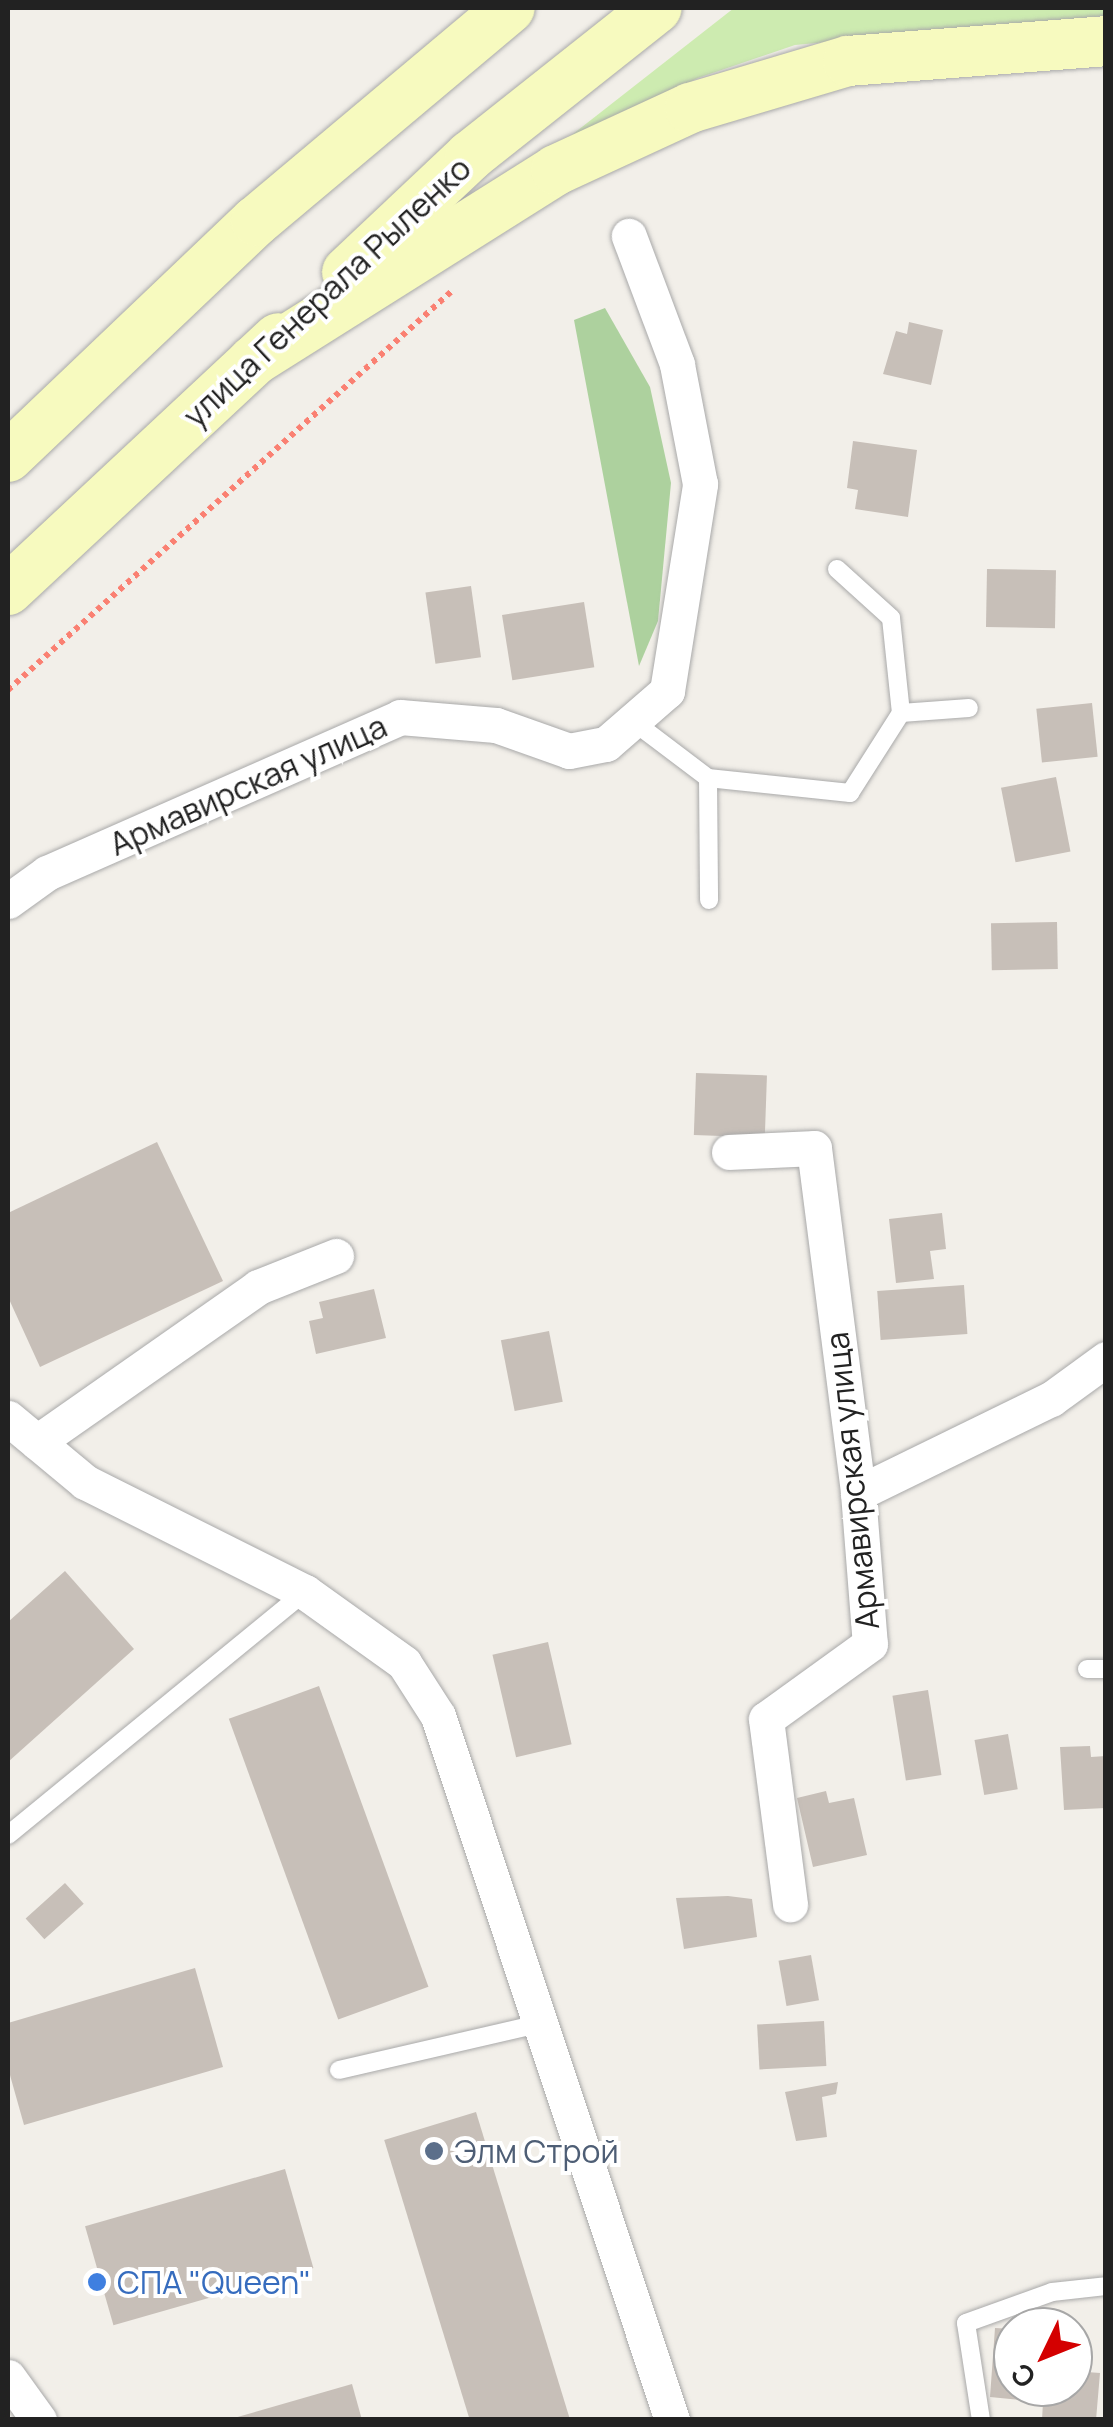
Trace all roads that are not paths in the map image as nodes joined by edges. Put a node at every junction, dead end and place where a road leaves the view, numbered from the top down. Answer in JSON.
{"nodes":[{"id":1,"x":510,"y":8,"type":"edge"},
{"id":2,"x":657,"y":8,"type":"edge"},
{"id":3,"x":1106,"y":41,"type":"edge"},
{"id":4,"x":629,"y":236,"type":"dead end"},
{"id":5,"x":254,"y":361,"type":"junction"},
{"id":6,"x":8,"y":456,"type":"edge"},
{"id":7,"x":837,"y":570,"type":"dead end"},
{"id":8,"x":8,"y":590,"type":"edge"},
{"id":9,"x":969,"y":708,"type":"dead end"},
{"id":10,"x":901,"y":713,"type":"junction"},
{"id":11,"x":634,"y":722,"type":"junction"},
{"id":12,"x":708,"y":778,"type":"junction"},
{"id":13,"x":709,"y":900,"type":"dead end"},
{"id":14,"x":8,"y":901,"type":"edge"},
{"id":15,"x":730,"y":1152,"type":"dead end"},
{"id":16,"x":336,"y":1256,"type":"dead end"},
{"id":17,"x":1106,"y":1359,"type":"edge"},
{"id":18,"x":8,"y":1418,"type":"edge"},
{"id":19,"x":37,"y":1442,"type":"junction"},
{"id":20,"x":858,"y":1493,"type":"junction"},
{"id":21,"x":305,"y":1592,"type":"junction"},
{"id":22,"x":8,"y":1835,"type":"edge"},
{"id":23,"x":790,"y":1904,"type":"dead end"},
{"id":24,"x":534,"y":2025,"type":"junction"},
{"id":25,"x":339,"y":2070,"type":"dead end"},
{"id":26,"x":1106,"y":2286,"type":"edge"},
{"id":27,"x":8,"y":2377,"type":"edge"},
{"id":28,"x":39,"y":2420,"type":"edge"},
{"id":29,"x":672,"y":2420,"type":"edge"},
{"id":30,"x":981,"y":2420,"type":"edge"}],
"edges":[{"from":1,"to":6,"type":"main road"},
{"from":2,"to":5,"type":"main road","name":"улица Генерала Рыленко"},
{"from":3,"to":5,"type":"main road"},
{"from":4,"to":11,"type":"street","name":"Армавирская улица"},
{"from":5,"to":8,"type":"main road","name":"улица Генерала Рыленко"},
{"from":7,"to":10,"type":"lane"},
{"from":9,"to":10,"type":"lane"},
{"from":10,"to":12,"type":"lane"},
{"from":11,"to":12,"type":"lane"},
{"from":11,"to":14,"type":"street","name":"Армавирская улица"},
{"from":12,"to":13,"type":"lane"},
{"from":15,"to":20,"type":"street","name":"Армавирская улица"},
{"from":16,"to":19,"type":"street"},
{"from":17,"to":20,"type":"street"},
{"from":18,"to":19,"type":"street"},
{"from":19,"to":21,"type":"street"},
{"from":20,"to":23,"type":"street","name":"Армавирская улица"},
{"from":21,"to":22,"type":"lane"},
{"from":21,"to":24,"type":"street"},
{"from":24,"to":25,"type":"lane"},
{"from":24,"to":29,"type":"street"},
{"from":26,"to":30,"type":"lane"},
{"from":27,"to":28,"type":"street"}]}
